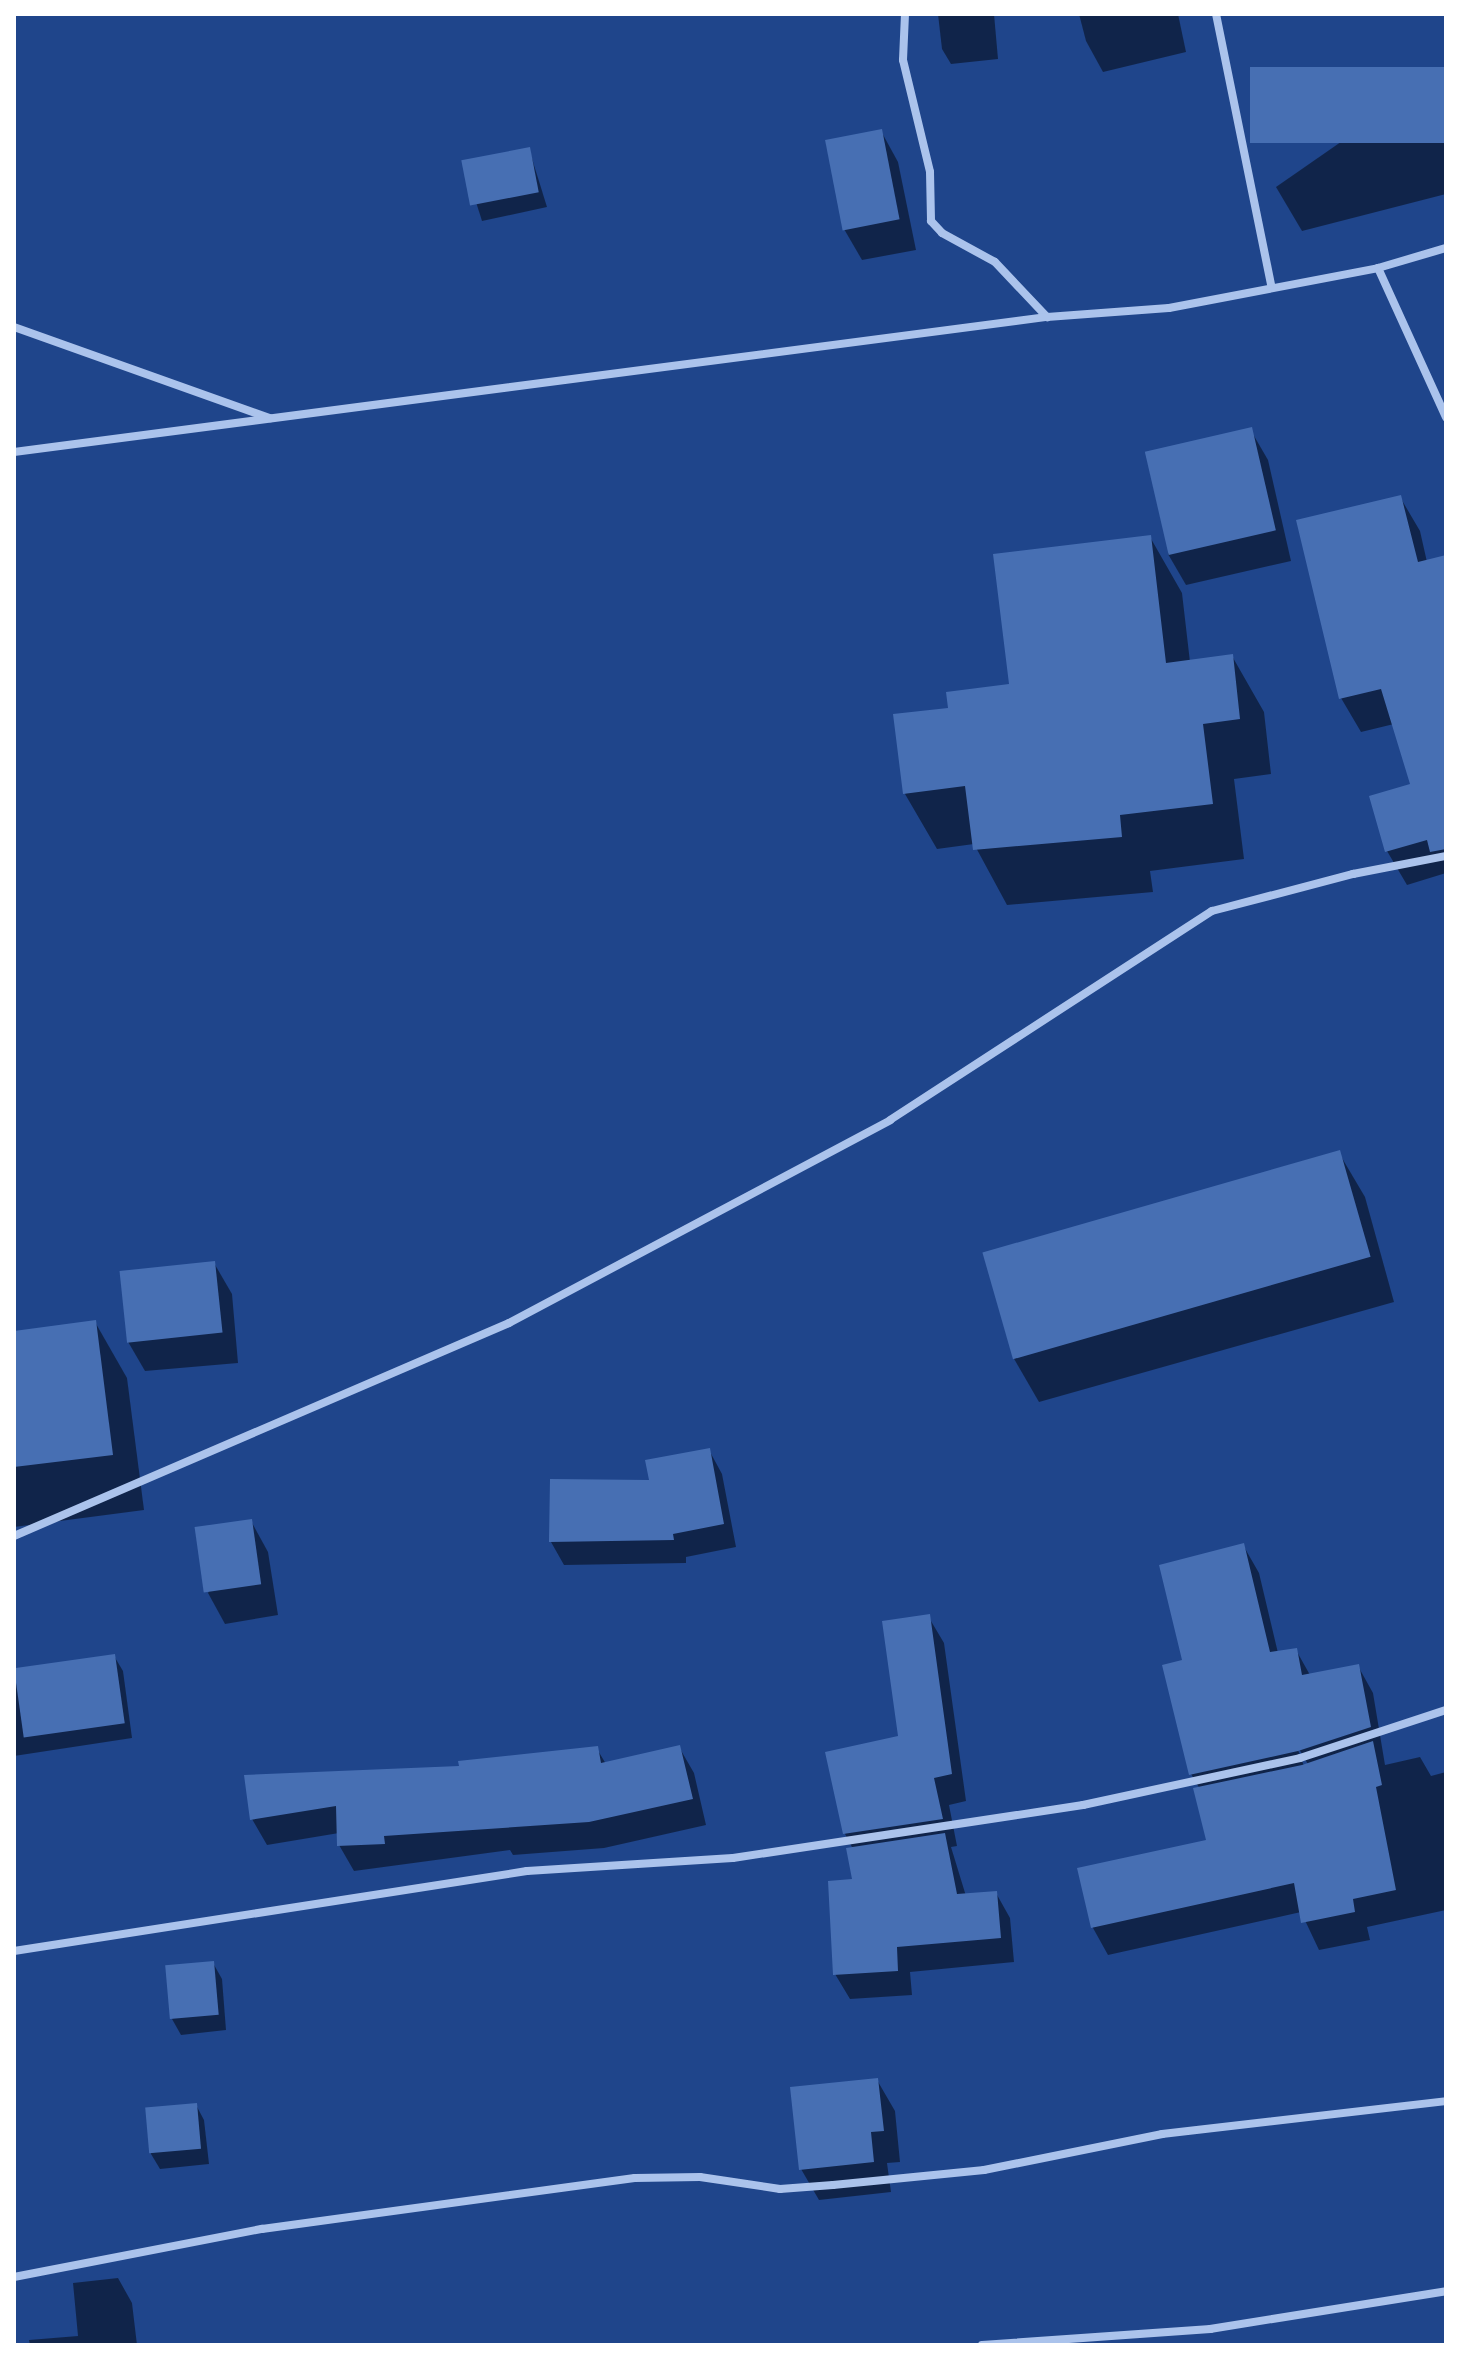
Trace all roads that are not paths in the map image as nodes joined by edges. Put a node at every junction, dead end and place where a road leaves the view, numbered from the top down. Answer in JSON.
{"nodes":[{"id":1,"x":905,"y":14,"type":"edge"},
{"id":2,"x":1216,"y":14,"type":"edge"},
{"id":3,"x":1446,"y":248,"type":"edge"},
{"id":4,"x":1378,"y":268,"type":"junction"},
{"id":5,"x":1271,"y":285,"type":"junction"},
{"id":6,"x":1047,"y":317,"type":"junction"},
{"id":7,"x":14,"y":327,"type":"edge"},
{"id":8,"x":1446,"y":417,"type":"edge"},
{"id":9,"x":274,"y":420,"type":"junction"},
{"id":10,"x":14,"y":452,"type":"edge"},
{"id":11,"x":1446,"y":856,"type":"edge"},
{"id":12,"x":14,"y":1536,"type":"edge"},
{"id":13,"x":1446,"y":1710,"type":"edge"},
{"id":14,"x":14,"y":1951,"type":"edge"},
{"id":15,"x":1446,"y":2101,"type":"edge"},
{"id":16,"x":14,"y":2277,"type":"edge"},
{"id":17,"x":1446,"y":2291,"type":"edge"},
{"id":18,"x":982,"y":2345,"type":"edge"}],
"edges":[{"from":1,"to":6,"type":"street"},
{"from":2,"to":5,"type":"street"},
{"from":3,"to":4,"type":"street"},
{"from":4,"to":5,"type":"street"},
{"from":4,"to":8,"type":"street"},
{"from":5,"to":6,"type":"street"},
{"from":6,"to":9,"type":"street"},
{"from":7,"to":9,"type":"street"},
{"from":9,"to":10,"type":"street"},
{"from":11,"to":12,"type":"street"},
{"from":13,"to":14,"type":"street"},
{"from":15,"to":16,"type":"street"},
{"from":17,"to":18,"type":"street"}]}
